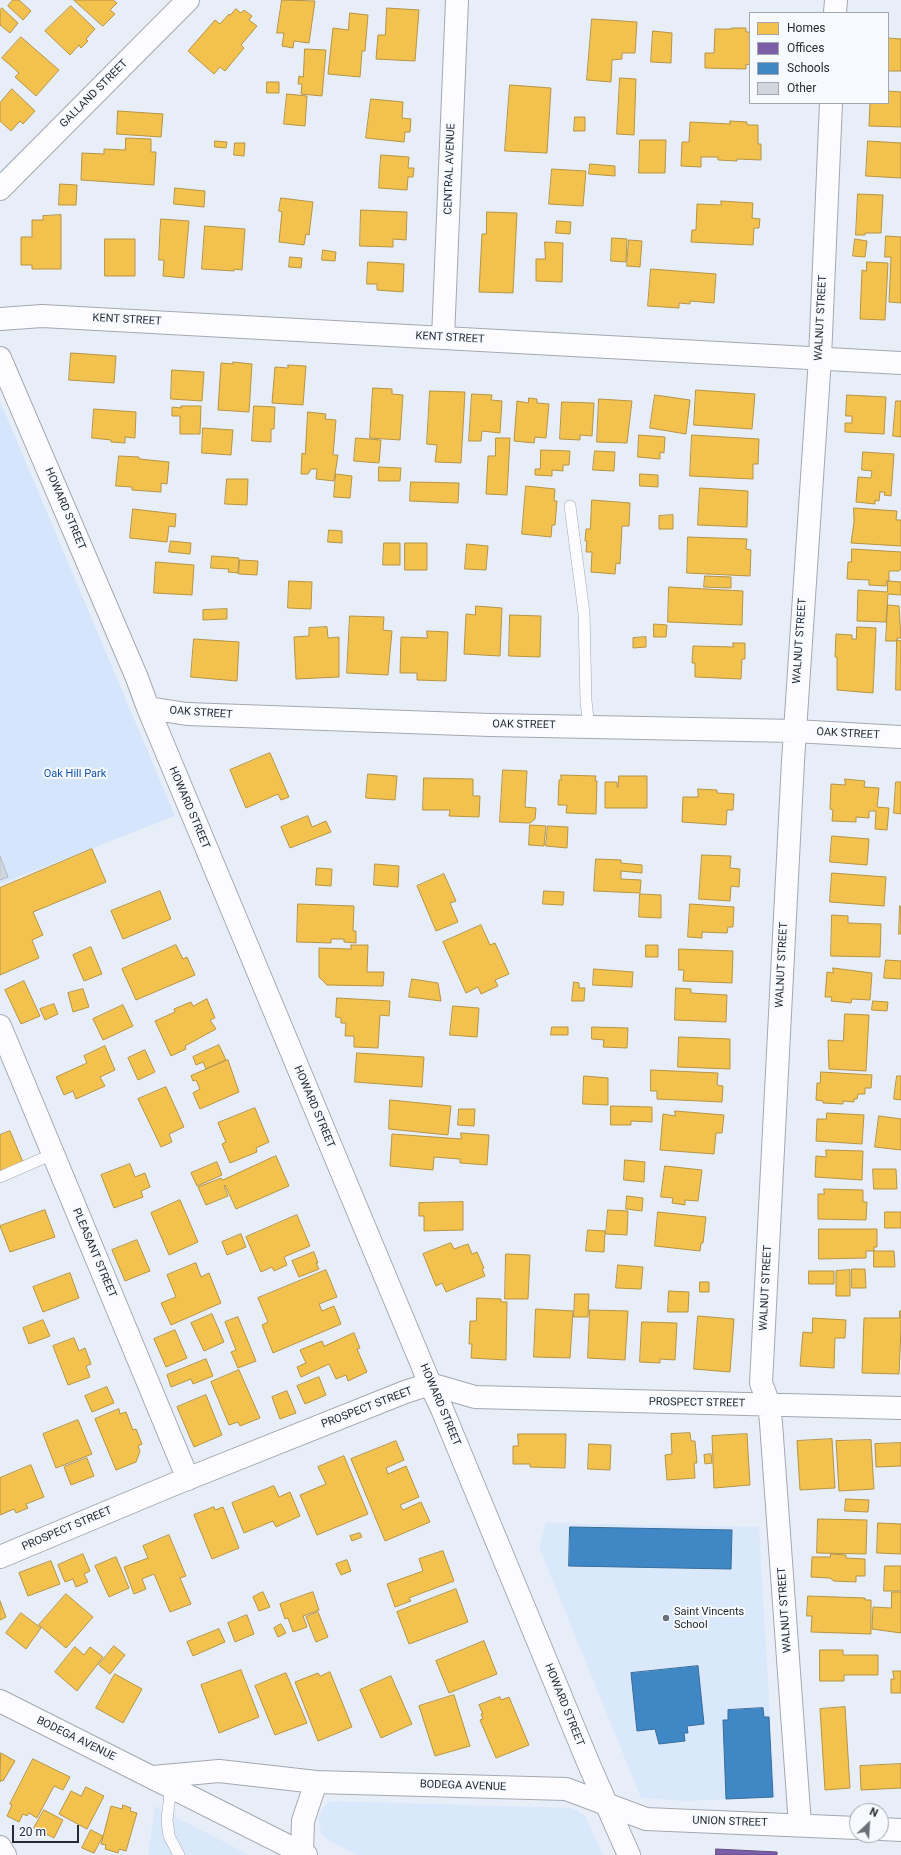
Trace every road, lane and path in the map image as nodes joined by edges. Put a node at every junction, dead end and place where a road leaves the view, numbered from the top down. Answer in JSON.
{"nodes":[{"id":1,"x":188,"y":0,"type":"edge"},
{"id":2,"x":457,"y":0,"type":"edge"},
{"id":3,"x":836,"y":0,"type":"edge"},
{"id":4,"x":835,"y":12,"type":"edge"},
{"id":5,"x":831,"y":104,"type":"edge"},
{"id":6,"x":0,"y":189,"type":"edge"},
{"id":7,"x":0,"y":319,"type":"edge"},
{"id":8,"x":443,"y":338,"type":"junction"},
{"id":9,"x":0,"y":358,"type":"edge"},
{"id":10,"x":820,"y":358,"type":"junction"},
{"id":11,"x":901,"y":363,"type":"edge"},
{"id":12,"x":570,"y":506,"type":"dead end"},
{"id":13,"x":148,"y":708,"type":"junction"},
{"id":14,"x":589,"y":727,"type":"junction"},
{"id":15,"x":795,"y":731,"type":"junction"},
{"id":16,"x":901,"y":737,"type":"edge"},
{"id":17,"x":0,"y":1026,"type":"edge"},
{"id":18,"x":53,"y":1154,"type":"junction"},
{"id":19,"x":0,"y":1177,"type":"edge"},
{"id":20,"x":430,"y":1384,"type":"junction"},
{"id":21,"x":769,"y":1404,"type":"junction"},
{"id":22,"x":901,"y":1408,"type":"edge"},
{"id":23,"x":188,"y":1479,"type":"junction"},
{"id":24,"x":0,"y":1557,"type":"edge"},
{"id":25,"x":0,"y":1701,"type":"edge"},
{"id":26,"x":162,"y":1782,"type":"junction"},
{"id":27,"x":316,"y":1782,"type":"junction"},
{"id":28,"x":606,"y":1805,"type":"junction"},
{"id":29,"x":800,"y":1825,"type":"junction"},
{"id":30,"x":849,"y":1828,"type":"edge"},
{"id":31,"x":889,"y":1829,"type":"edge"},
{"id":32,"x":901,"y":1830,"type":"edge"},
{"id":33,"x":0,"y":1847,"type":"edge"},
{"id":34,"x":304,"y":1854,"type":"edge"},
{"id":35,"x":5,"y":1855,"type":"edge"},
{"id":36,"x":178,"y":1855,"type":"edge"},
{"id":37,"x":629,"y":1855,"type":"edge"}],
"edges":[{"from":1,"to":6,"type":"street","name":"GALLAND STREET"},
{"from":2,"to":8,"type":"street","name":"CENTRAL AVENUE"},
{"from":3,"to":4,"type":"street"},
{"from":5,"to":10,"type":"street","name":"WALNUT STREET"},
{"from":7,"to":8,"type":"street","name":"KENT STREET"},
{"from":8,"to":10,"type":"street","name":"KENT STREET"},
{"from":9,"to":13,"type":"street","name":"HOWARD STREET"},
{"from":10,"to":11,"type":"street","name":"KENT STREET"},
{"from":10,"to":15,"type":"street","name":"WALNUT STREET"},
{"from":12,"to":14,"type":"lane"},
{"from":13,"to":14,"type":"street","name":"OAK STREET"},
{"from":13,"to":20,"type":"street","name":"HOWARD STREET"},
{"from":14,"to":15,"type":"street","name":"OAK STREET"},
{"from":15,"to":16,"type":"street","name":"OAK STREET"},
{"from":15,"to":21,"type":"street","name":"WALNUT STREET"},
{"from":17,"to":18,"type":"street","name":"PLEASANT STREET"},
{"from":18,"to":19,"type":"lane"},
{"from":18,"to":23,"type":"street","name":"PLEASANT STREET"},
{"from":20,"to":21,"type":"street","name":"PROSPECT STREET"},
{"from":20,"to":23,"type":"street","name":"PROSPECT STREET"},
{"from":20,"to":28,"type":"street","name":"HOWARD STREET"},
{"from":21,"to":22,"type":"street","name":"PROSPECT STREET"},
{"from":21,"to":29,"type":"street","name":"WALNUT STREET"},
{"from":23,"to":24,"type":"street","name":"PROSPECT STREET"},
{"from":25,"to":26,"type":"street","name":"BODEGA AVENUE"},
{"from":26,"to":27,"type":"street","name":"BODEGA AVENUE"},
{"from":26,"to":34,"type":"street","name":"BODEGA AVENUE"},
{"from":26,"to":36,"type":"lane"},
{"from":27,"to":28,"type":"street","name":"BODEGA AVENUE"},
{"from":27,"to":34,"type":"street","name":"BODEGA AVENUE"},
{"from":28,"to":29,"type":"street","name":"UNION STREET"},
{"from":28,"to":37,"type":"street","name":"HOWARD STREET"},
{"from":29,"to":30,"type":"street","name":"UNION STREET"},
{"from":31,"to":32,"type":"street"},
{"from":33,"to":35,"type":"street"}]}
